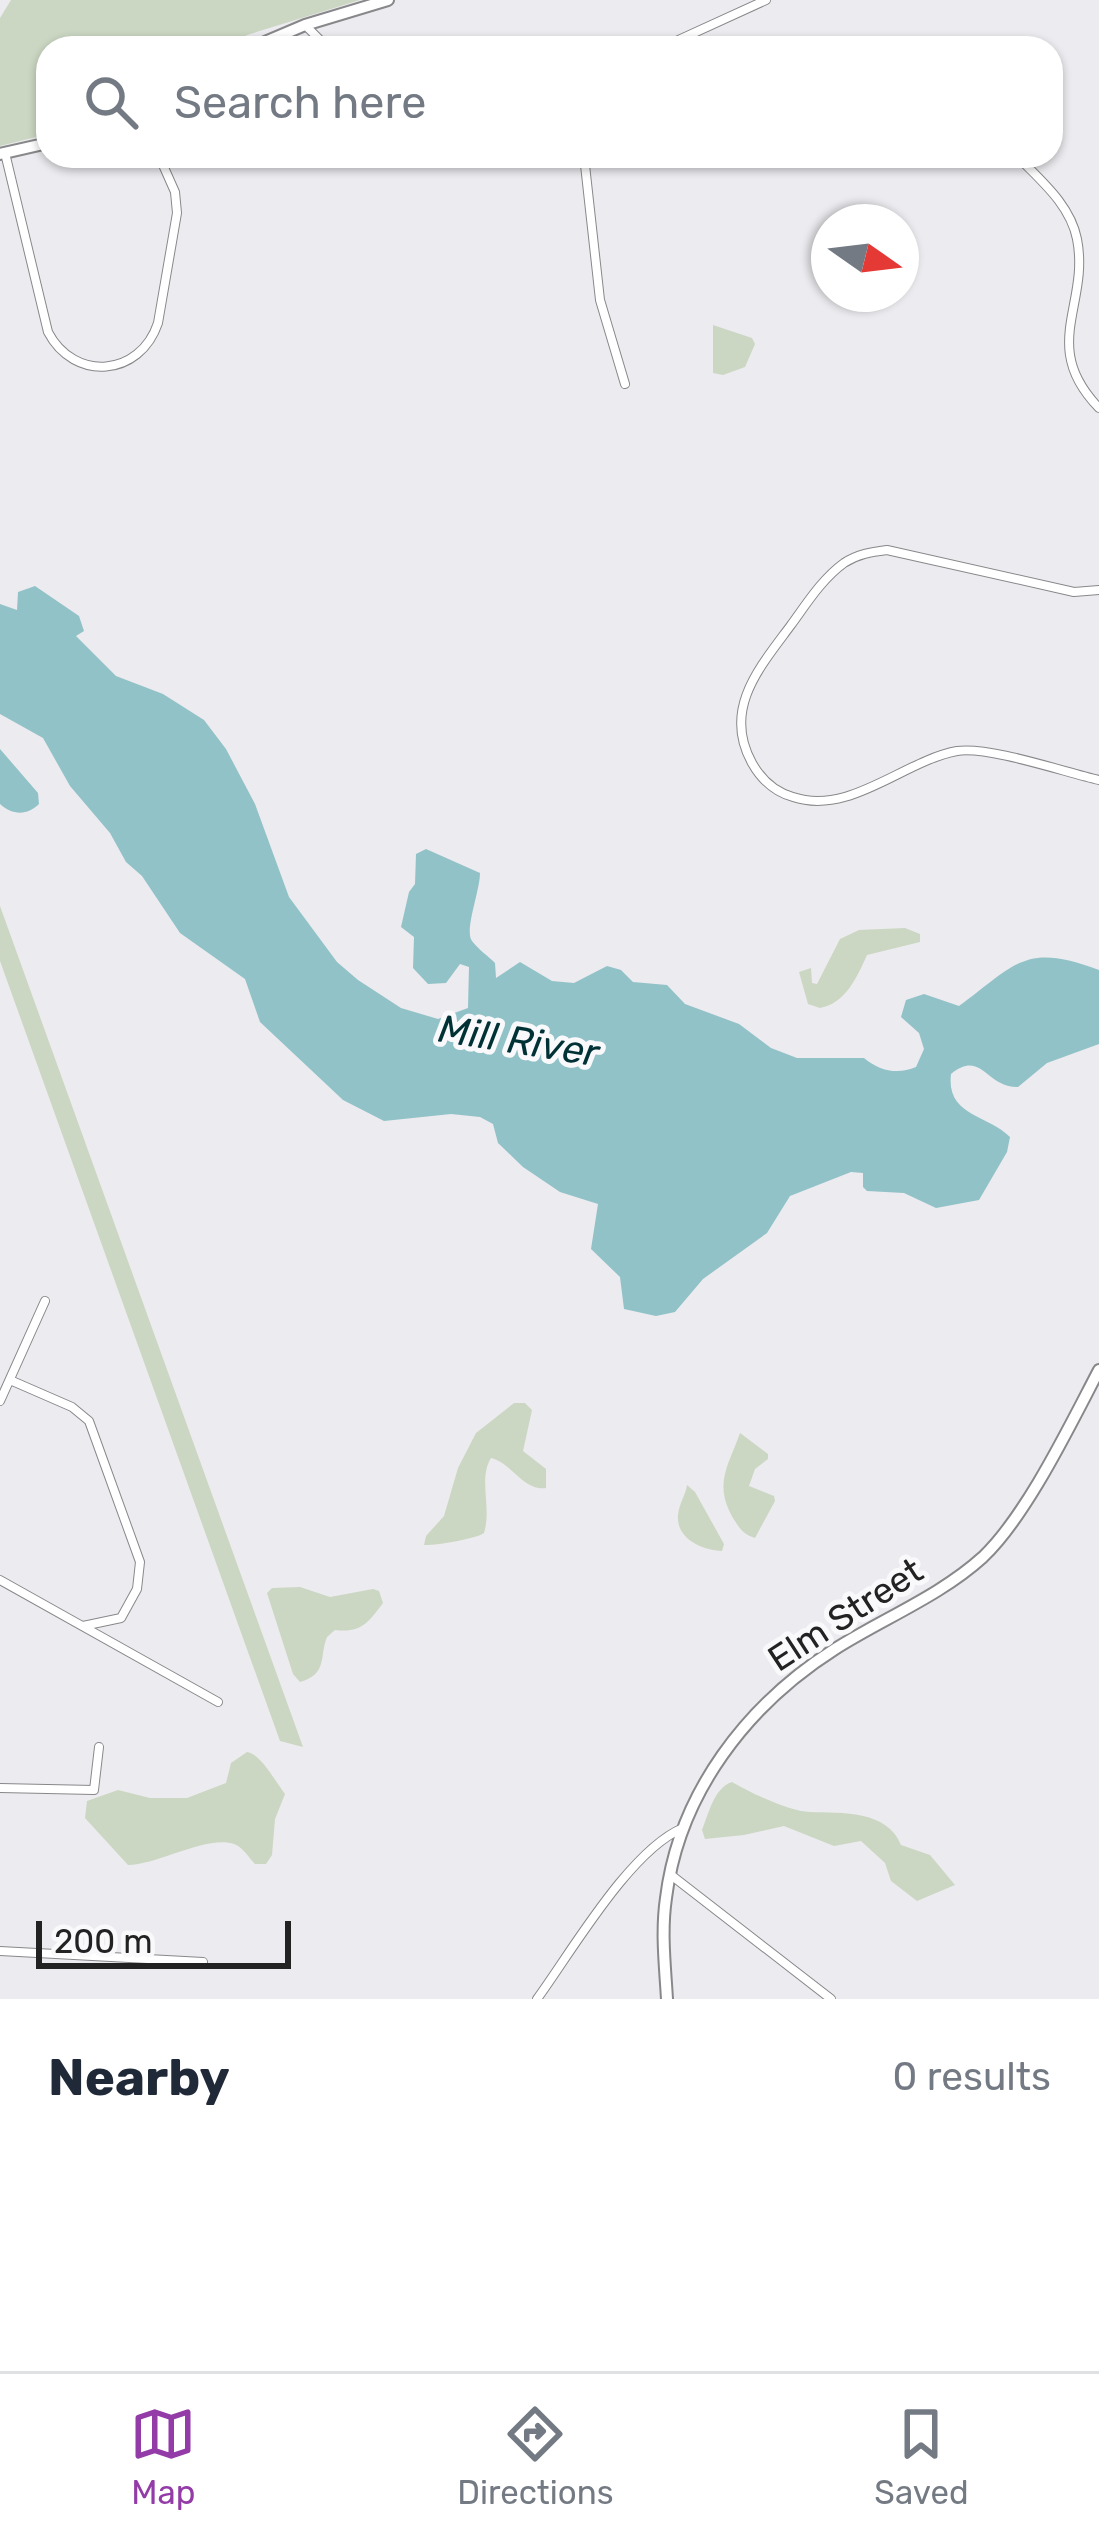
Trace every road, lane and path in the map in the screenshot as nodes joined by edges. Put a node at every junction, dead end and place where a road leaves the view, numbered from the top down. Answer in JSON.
{"nodes":[{"id":1,"x":388,"y":0,"type":"edge"},
{"id":2,"x":766,"y":0,"type":"edge"},
{"id":3,"x":305,"y":25,"type":"junction"},
{"id":4,"x":279,"y":36,"type":"edge"},
{"id":5,"x":316,"y":36,"type":"edge"},
{"id":6,"x":687,"y":36,"type":"edge"},
{"id":7,"x":36,"y":146,"type":"edge"},
{"id":8,"x":3,"y":154,"type":"edge"},
{"id":9,"x":164,"y":168,"type":"edge"},
{"id":10,"x":585,"y":168,"type":"edge"},
{"id":11,"x":1029,"y":168,"type":"edge"},
{"id":12,"x":625,"y":384,"type":"dead end"},
{"id":13,"x":1099,"y":408,"type":"edge"},
{"id":14,"x":1099,"y":590,"type":"edge"},
{"id":15,"x":1099,"y":780,"type":"edge"},
{"id":16,"x":45,"y":1301,"type":"dead end"},
{"id":17,"x":1099,"y":1370,"type":"edge"},
{"id":18,"x":10,"y":1380,"type":"junction"},
{"id":19,"x":0,"y":1401,"type":"edge"},
{"id":20,"x":0,"y":1580,"type":"edge"},
{"id":21,"x":83,"y":1626,"type":"junction"},
{"id":22,"x":218,"y":1702,"type":"dead end"},
{"id":23,"x":99,"y":1747,"type":"dead end"},
{"id":24,"x":0,"y":1788,"type":"edge"},
{"id":25,"x":683,"y":1828,"type":"junction"},
{"id":26,"x":670,"y":1874,"type":"junction"},
{"id":27,"x":0,"y":1951,"type":"edge"},
{"id":28,"x":203,"y":1962,"type":"dead end"},
{"id":29,"x":537,"y":1999,"type":"edge"},
{"id":30,"x":667,"y":1999,"type":"edge"},
{"id":31,"x":831,"y":1999,"type":"edge"}],
"edges":[{"from":1,"to":3,"type":"main road"},
{"from":2,"to":6,"type":"street"},
{"from":3,"to":4,"type":"main road"},
{"from":3,"to":5,"type":"street"},
{"from":7,"to":8,"type":"main road"},
{"from":8,"to":9,"type":"street"},
{"from":10,"to":12,"type":"street"},
{"from":11,"to":13,"type":"street"},
{"from":14,"to":15,"type":"street"},
{"from":16,"to":18,"type":"street"},
{"from":17,"to":25,"type":"main road","name":"Elm Street"},
{"from":18,"to":19,"type":"street"},
{"from":18,"to":21,"type":"street"},
{"from":20,"to":21,"type":"street"},
{"from":21,"to":22,"type":"street"},
{"from":23,"to":24,"type":"street"},
{"from":25,"to":26,"type":"main road","name":"Elm Street"},
{"from":25,"to":29,"type":"street"},
{"from":26,"to":30,"type":"main road","name":"Elm Street"},
{"from":26,"to":31,"type":"street"},
{"from":27,"to":28,"type":"street"}]}
